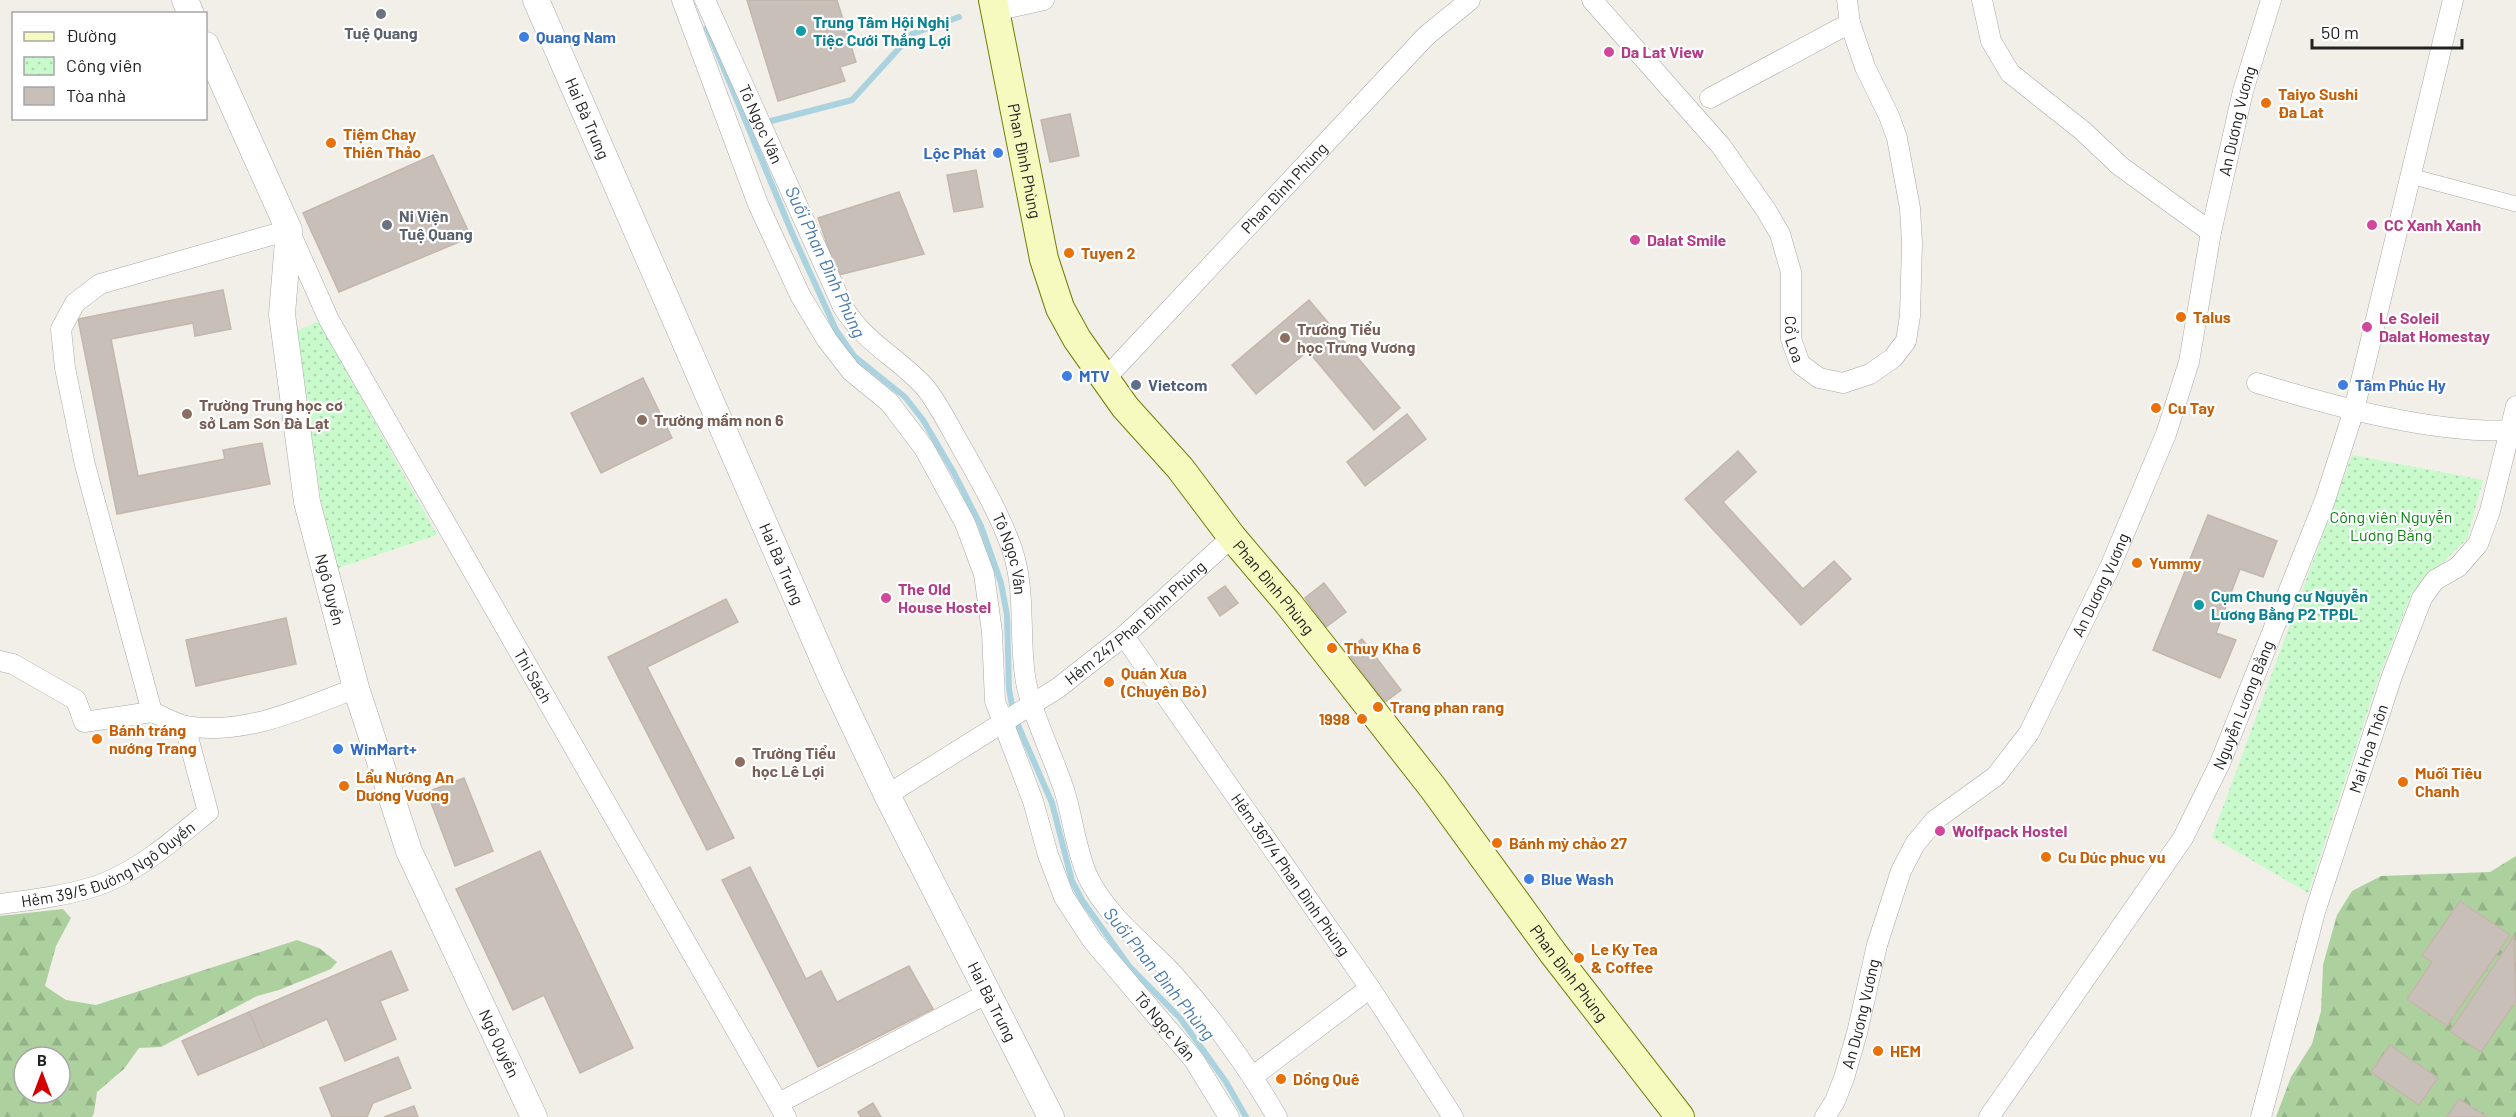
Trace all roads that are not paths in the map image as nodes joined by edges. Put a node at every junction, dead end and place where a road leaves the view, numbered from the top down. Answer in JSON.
{"nodes":[{"id":1,"x":536,"y":0,"type":"edge"},
{"id":2,"x":682,"y":0,"type":"edge"},
{"id":3,"x":705,"y":0,"type":"edge"},
{"id":4,"x":1044,"y":0,"type":"edge"},
{"id":5,"x":1470,"y":0,"type":"edge"},
{"id":6,"x":1592,"y":0,"type":"edge"},
{"id":7,"x":1847,"y":0,"type":"edge"},
{"id":8,"x":1982,"y":0,"type":"edge"},
{"id":9,"x":2271,"y":0,"type":"edge"},
{"id":10,"x":2453,"y":0,"type":"edge"},
{"id":11,"x":994,"y":5,"type":"edge"},
{"id":12,"x":1850,"y":23,"type":"junction"},
{"id":13,"x":207,"y":47,"type":"edge"},
{"id":14,"x":1710,"y":98,"type":"dead end"},
{"id":15,"x":2410,"y":176,"type":"junction"},
{"id":16,"x":2516,"y":204,"type":"edge"},
{"id":17,"x":289,"y":230,"type":"junction"},
{"id":18,"x":2211,"y":232,"type":"junction"},
{"id":19,"x":1105,"y":379,"type":"junction"},
{"id":20,"x":2257,"y":383,"type":"dead end"},
{"id":21,"x":2516,"y":406,"type":"edge"},
{"id":22,"x":2354,"y":410,"type":"junction"},
{"id":23,"x":2513,"y":430,"type":"edge"},
{"id":24,"x":1232,"y":537,"type":"junction"},
{"id":25,"x":1124,"y":636,"type":"junction"},
{"id":26,"x":0,"y":661,"type":"edge"},
{"id":27,"x":356,"y":688,"type":"junction"},
{"id":28,"x":1032,"y":705,"type":"junction"},
{"id":29,"x":152,"y":712,"type":"junction"},
{"id":30,"x":1002,"y":724,"type":"junction"},
{"id":31,"x":185,"y":726,"type":"junction"},
{"id":32,"x":886,"y":795,"type":"junction"},
{"id":33,"x":0,"y":904,"type":"edge"},
{"id":34,"x":1370,"y":988,"type":"junction"},
{"id":35,"x":988,"y":993,"type":"junction"},
{"id":36,"x":1252,"y":1077,"type":"junction"},
{"id":37,"x":782,"y":1110,"type":"edge"},
{"id":38,"x":534,"y":1117,"type":"edge"},
{"id":39,"x":1051,"y":1117,"type":"edge"},
{"id":40,"x":1229,"y":1117,"type":"edge"},
{"id":41,"x":1277,"y":1117,"type":"edge"},
{"id":42,"x":1453,"y":1117,"type":"edge"},
{"id":43,"x":1680,"y":1117,"type":"edge"},
{"id":44,"x":1825,"y":1117,"type":"edge"},
{"id":45,"x":1989,"y":1117,"type":"edge"},
{"id":46,"x":2261,"y":1117,"type":"edge"}],
"edges":[{"from":1,"to":32,"type":"street","name":"Hai Bà Trưng"},
{"from":2,"to":30,"type":"street","name":"Tô Ngọc Vân"},
{"from":3,"to":28,"type":"street","name":"Tô Ngọc Vân"},
{"from":4,"to":11,"type":"street"},
{"from":5,"to":19,"type":"street","name":"Phan Đinh Phùng"},
{"from":6,"to":12,"type":"street","name":"Cổ Loa"},
{"from":7,"to":12,"type":"street","name":"Cổ Loa"},
{"from":8,"to":18,"type":"street"},
{"from":9,"to":18,"type":"street","name":"An Dương Vương"},
{"from":10,"to":15,"type":"street","name":"Nguyễn Lương Bằng"},
{"from":11,"to":19,"type":"main road","name":"Phan Đình Phùng"},
{"from":12,"to":14,"type":"street"},
{"from":13,"to":17,"type":"street","name":"Ngô Quyền"},
{"from":15,"to":16,"type":"street"},
{"from":15,"to":22,"type":"street","name":"Nguyễn Lương Bằng"},
{"from":17,"to":27,"type":"street","name":"Ngô Quyền"},
{"from":17,"to":29,"type":"street"},
{"from":17,"to":37,"type":"street","name":"Thi Sách"},
{"from":18,"to":44,"type":"street","name":"An Dương Vương"},
{"from":19,"to":24,"type":"main road","name":"Phan Đình Phùng"},
{"from":20,"to":22,"type":"street"},
{"from":21,"to":23,"type":"street","name":"Mai Hoa Thôn"},
{"from":22,"to":23,"type":"street"},
{"from":22,"to":45,"type":"street","name":"Nguyễn Lương Bằng"},
{"from":23,"to":46,"type":"street","name":"Mai Hoa Thôn"},
{"from":24,"to":25,"type":"street","name":"Hẻm 247 Phan Đình Phùng"},
{"from":24,"to":43,"type":"main road","name":"Phan Đình Phùng"},
{"from":25,"to":28,"type":"street","name":"Hẻm 247 Phan Đình Phùng"},
{"from":25,"to":34,"type":"street","name":"Hẻm 367/4 Phan Đình Phùng"},
{"from":26,"to":29,"type":"street"},
{"from":27,"to":31,"type":"street"},
{"from":27,"to":38,"type":"street","name":"Ngô Quyền"},
{"from":28,"to":30,"type":"street","name":"Hẻm 247 Phan Đình Phùng"},
{"from":28,"to":36,"type":"street","name":"Tô Ngọc Vân"},
{"from":29,"to":31,"type":"street"},
{"from":30,"to":32,"type":"street","name":"Hẻm 247 Phan Đình Phùng"},
{"from":30,"to":40,"type":"street","name":"Tô Ngọc Vân"},
{"from":31,"to":33,"type":"street","name":"Hẻm 39/5 Đường Ngô Quyền"},
{"from":32,"to":35,"type":"street","name":"Hai Bà Trưng"},
{"from":34,"to":36,"type":"street"},
{"from":34,"to":42,"type":"street","name":"Hẻm 367/4 Phan Đình Phùng"},
{"from":35,"to":37,"type":"street"},
{"from":35,"to":39,"type":"street","name":"Hai Bà Trưng"},
{"from":36,"to":41,"type":"street","name":"Tô Ngọc Vân"}]}
